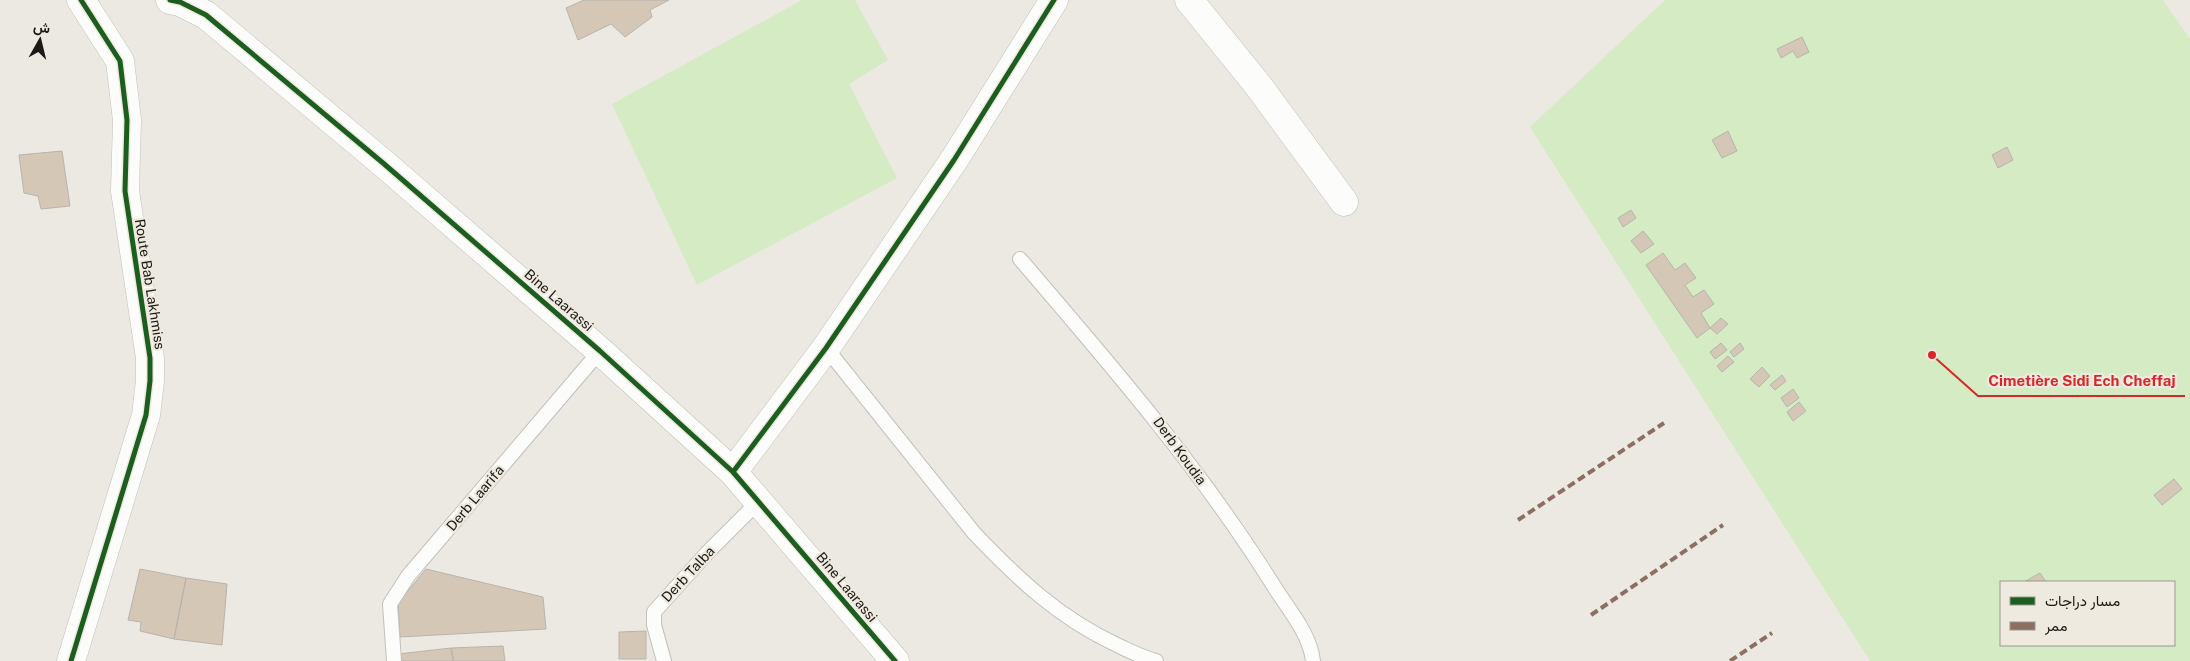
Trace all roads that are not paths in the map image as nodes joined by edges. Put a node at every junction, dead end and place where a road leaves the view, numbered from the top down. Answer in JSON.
{"nodes":[{"id":1,"x":81,"y":0,"type":"edge"},
{"id":2,"x":170,"y":0,"type":"edge"},
{"id":3,"x":1054,"y":0,"type":"edge"},
{"id":4,"x":1189,"y":0,"type":"edge"},
{"id":5,"x":1344,"y":202,"type":"dead end"},
{"id":6,"x":1020,"y":259,"type":"dead end"},
{"id":7,"x":826,"y":348,"type":"junction"},
{"id":8,"x":600,"y":351,"type":"junction"},
{"id":9,"x":733,"y":472,"type":"junction"},
{"id":10,"x":759,"y":501,"type":"junction"},
{"id":11,"x":71,"y":661,"type":"edge"},
{"id":12,"x":394,"y":661,"type":"edge"},
{"id":13,"x":664,"y":661,"type":"edge"},
{"id":14,"x":895,"y":661,"type":"edge"},
{"id":15,"x":1156,"y":661,"type":"edge"},
{"id":16,"x":1313,"y":661,"type":"edge"}],
"edges":[{"from":1,"to":11,"type":"street","name":"Route Bab Lakhmiss"},
{"from":2,"to":8,"type":"street","name":"Bine Laarassi"},
{"from":3,"to":7,"type":"street"},
{"from":4,"to":5,"type":"street"},
{"from":6,"to":16,"type":"lane","name":"Derb Koudia"},
{"from":7,"to":9,"type":"street"},
{"from":7,"to":15,"type":"lane"},
{"from":8,"to":9,"type":"street","name":"Bine Laarassi"},
{"from":8,"to":12,"type":"lane","name":"Derb Laarifa"},
{"from":9,"to":10,"type":"street","name":"Bine Laarassi"},
{"from":10,"to":13,"type":"lane","name":"Derb Talba"},
{"from":10,"to":14,"type":"street","name":"Bine Laarassi"}]}
